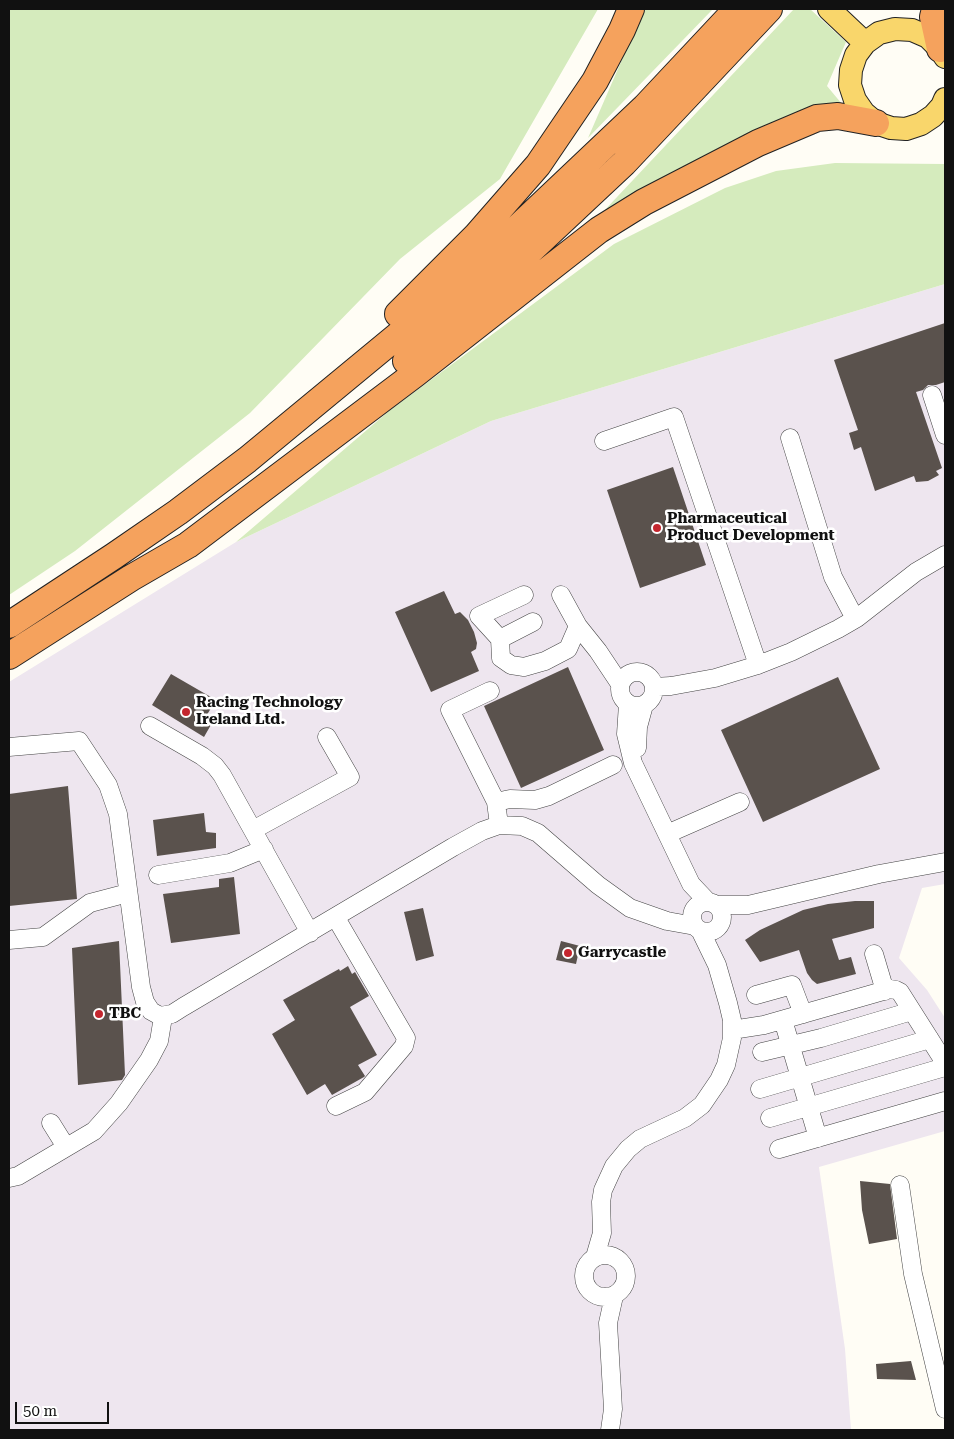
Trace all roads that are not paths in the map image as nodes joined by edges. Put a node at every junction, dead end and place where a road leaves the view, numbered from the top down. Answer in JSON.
{"nodes":[{"id":1,"x":631,"y":9,"type":"edge"},
{"id":2,"x":737,"y":9,"type":"edge"},
{"id":3,"x":769,"y":9,"type":"edge"},
{"id":4,"x":935,"y":9,"type":"edge"},
{"id":5,"x":831,"y":10,"type":"edge"},
{"id":6,"x":865,"y":43,"type":"junction"},
{"id":7,"x":942,"y":53,"type":"edge"},
{"id":8,"x":945,"y":99,"type":"edge"},
{"id":9,"x":876,"y":123,"type":"junction"},
{"id":10,"x":921,"y":124,"type":"junction"},
{"id":11,"x":945,"y":130,"type":"edge"},
{"id":12,"x":932,"y":396,"type":"dead end"},
{"id":13,"x":945,"y":435,"type":"edge"},
{"id":14,"x":790,"y":438,"type":"dead end"},
{"id":15,"x":604,"y":441,"type":"dead end"},
{"id":16,"x":945,"y":555,"type":"edge"},
{"id":17,"x":114,"y":556,"type":"junction"},
{"id":18,"x":131,"y":578,"type":"junction"},
{"id":19,"x":524,"y":595,"type":"dead end"},
{"id":20,"x":561,"y":595,"type":"dead end"},
{"id":21,"x":857,"y":618,"type":"junction"},
{"id":22,"x":533,"y":622,"type":"dead end"},
{"id":23,"x":9,"y":625,"type":"edge"},
{"id":24,"x":578,"y":626,"type":"junction"},
{"id":25,"x":500,"y":639,"type":"junction"},
{"id":26,"x":9,"y":656,"type":"edge"},
{"id":27,"x":758,"y":665,"type":"junction"},
{"id":28,"x":626,"y":678,"type":"junction"},
{"id":29,"x":654,"y":687,"type":"junction"},
{"id":30,"x":490,"y":691,"type":"dead end"},
{"id":31,"x":636,"y":704,"type":"junction"},
{"id":32,"x":150,"y":726,"type":"dead end"},
{"id":33,"x":328,"y":737,"type":"dead end"},
{"id":34,"x":9,"y":747,"type":"edge"},
{"id":35,"x":613,"y":765,"type":"dead end"},
{"id":36,"x":496,"y":802,"type":"junction"},
{"id":37,"x":740,"y":802,"type":"dead end"},
{"id":38,"x":500,"y":825,"type":"junction"},
{"id":39,"x":253,"y":830,"type":"junction"},
{"id":40,"x":667,"y":834,"type":"junction"},
{"id":41,"x":264,"y":849,"type":"junction"},
{"id":42,"x":945,"y":862,"type":"edge"},
{"id":43,"x":158,"y":874,"type":"dead end"},
{"id":44,"x":128,"y":893,"type":"junction"},
{"id":45,"x":705,"y":917,"type":"junction"},
{"id":46,"x":336,"y":918,"type":"junction"},
{"id":47,"x":310,"y":933,"type":"junction"},
{"id":48,"x":9,"y":940,"type":"edge"},
{"id":49,"x":874,"y":954,"type":"dead end"},
{"id":50,"x":885,"y":991,"type":"junction"},
{"id":51,"x":756,"y":995,"type":"dead end"},
{"id":52,"x":912,"y":1011,"type":"junction"},
{"id":53,"x":803,"y":1014,"type":"junction"},
{"id":54,"x":163,"y":1017,"type":"junction"},
{"id":55,"x":782,"y":1020,"type":"junction"},
{"id":56,"x":732,"y":1030,"type":"junction"},
{"id":57,"x":930,"y":1038,"type":"junction"},
{"id":58,"x":790,"y":1046,"type":"junction"},
{"id":59,"x":762,"y":1052,"type":"dead end"},
{"id":60,"x":945,"y":1063,"type":"edge"},
{"id":61,"x":945,"y":1067,"type":"edge"},
{"id":62,"x":800,"y":1078,"type":"junction"},
{"id":63,"x":760,"y":1089,"type":"dead end"},
{"id":64,"x":945,"y":1101,"type":"edge"},
{"id":65,"x":336,"y":1106,"type":"dead end"},
{"id":66,"x":809,"y":1107,"type":"junction"},
{"id":67,"x":770,"y":1118,"type":"dead end"},
{"id":68,"x":51,"y":1123,"type":"dead end"},
{"id":69,"x":818,"y":1138,"type":"junction"},
{"id":70,"x":66,"y":1147,"type":"junction"},
{"id":71,"x":779,"y":1149,"type":"dead end"},
{"id":72,"x":9,"y":1178,"type":"edge"},
{"id":73,"x":900,"y":1185,"type":"dead end"},
{"id":74,"x":602,"y":1233,"type":"junction"},
{"id":75,"x":595,"y":1257,"type":"junction"},
{"id":76,"x":614,"y":1257,"type":"junction"},
{"id":77,"x":605,"y":1296,"type":"junction"},
{"id":78,"x":945,"y":1409,"type":"edge"},
{"id":79,"x":610,"y":1430,"type":"edge"}],
"edges":[{"from":1,"to":17,"type":"highway"},
{"from":2,"to":17,"type":"highway"},
{"from":3,"to":18,"type":"highway"},
{"from":4,"to":7,"type":"highway"},
{"from":5,"to":6,"type":"main road"},
{"from":6,"to":7,"type":"main road"},
{"from":6,"to":9,"type":"main road"},
{"from":8,"to":10,"type":"main road"},
{"from":9,"to":10,"type":"main road"},
{"from":9,"to":18,"type":"highway"},
{"from":10,"to":11,"type":"main road"},
{"from":12,"to":13,"type":"street"},
{"from":14,"to":21,"type":"street"},
{"from":15,"to":27,"type":"street"},
{"from":16,"to":21,"type":"street"},
{"from":17,"to":23,"type":"highway"},
{"from":18,"to":26,"type":"highway"},
{"from":19,"to":25,"type":"street"},
{"from":20,"to":24,"type":"street"},
{"from":21,"to":27,"type":"street"},
{"from":22,"to":25,"type":"street"},
{"from":24,"to":25,"type":"street"},
{"from":24,"to":28,"type":"street"},
{"from":27,"to":29,"type":"street"},
{"from":28,"to":29,"type":"street"},
{"from":28,"to":31,"type":"street"},
{"from":29,"to":31,"type":"street"},
{"from":30,"to":36,"type":"street"},
{"from":31,"to":40,"type":"street"},
{"from":32,"to":39,"type":"street"},
{"from":33,"to":39,"type":"street"},
{"from":34,"to":44,"type":"street"},
{"from":35,"to":36,"type":"street"},
{"from":36,"to":38,"type":"street"},
{"from":37,"to":40,"type":"street"},
{"from":38,"to":45,"type":"street"},
{"from":38,"to":46,"type":"street"},
{"from":39,"to":41,"type":"street"},
{"from":40,"to":45,"type":"street"},
{"from":41,"to":43,"type":"street"},
{"from":41,"to":47,"type":"street"},
{"from":42,"to":45,"type":"street"},
{"from":44,"to":48,"type":"street"},
{"from":44,"to":54,"type":"street"},
{"from":45,"to":56,"type":"street"},
{"from":46,"to":47,"type":"street"},
{"from":46,"to":65,"type":"street"},
{"from":47,"to":54,"type":"street"},
{"from":49,"to":50,"type":"street"},
{"from":50,"to":52,"type":"street"},
{"from":50,"to":53,"type":"street"},
{"from":51,"to":53,"type":"street"},
{"from":52,"to":57,"type":"street"},
{"from":52,"to":58,"type":"street"},
{"from":53,"to":55,"type":"street"},
{"from":54,"to":70,"type":"street"},
{"from":55,"to":56,"type":"street"},
{"from":55,"to":58,"type":"street"},
{"from":56,"to":74,"type":"street"},
{"from":57,"to":60,"type":"street"},
{"from":57,"to":62,"type":"street"},
{"from":58,"to":59,"type":"street"},
{"from":58,"to":62,"type":"street"},
{"from":61,"to":66,"type":"street"},
{"from":62,"to":63,"type":"street"},
{"from":62,"to":66,"type":"street"},
{"from":64,"to":69,"type":"street"},
{"from":66,"to":67,"type":"street"},
{"from":66,"to":69,"type":"street"},
{"from":68,"to":70,"type":"street"},
{"from":69,"to":71,"type":"street"},
{"from":70,"to":72,"type":"street"},
{"from":73,"to":78,"type":"street"},
{"from":74,"to":75,"type":"street"},
{"from":74,"to":76,"type":"street"},
{"from":75,"to":76,"type":"street"},
{"from":75,"to":77,"type":"street"},
{"from":76,"to":77,"type":"street"},
{"from":77,"to":79,"type":"street"}]}
